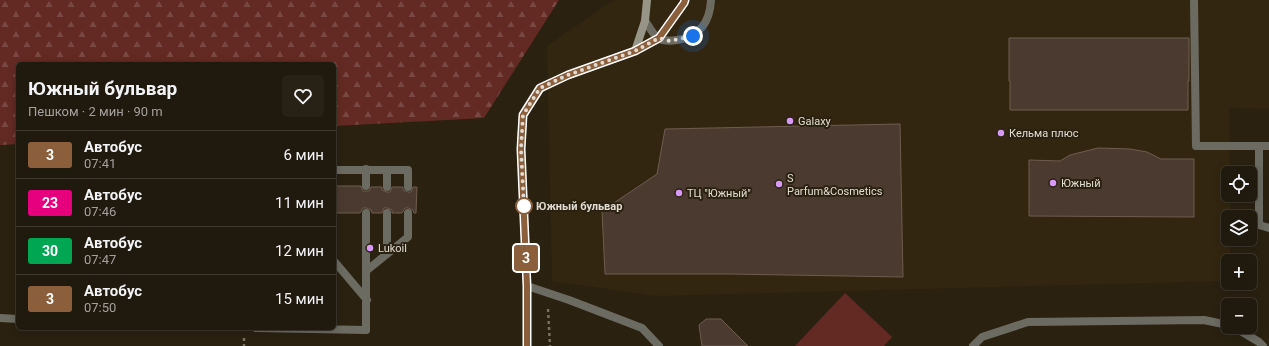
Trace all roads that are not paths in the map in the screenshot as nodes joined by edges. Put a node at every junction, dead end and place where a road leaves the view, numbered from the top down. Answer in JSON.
{"nodes":[{"id":1,"x":647,"y":0,"type":"edge"},
{"id":2,"x":685,"y":0,"type":"edge"},
{"id":3,"x":711,"y":0,"type":"edge"},
{"id":4,"x":1194,"y":0,"type":"edge"},
{"id":5,"x":645,"y":21,"type":"junction"},
{"id":6,"x":659,"y":38,"type":"junction"},
{"id":7,"x":635,"y":51,"type":"junction"},
{"id":8,"x":1259,"y":146,"type":"junction"},
{"id":9,"x":1269,"y":146,"type":"edge"},
{"id":10,"x":366,"y":169,"type":"junction"},
{"id":11,"x":336,"y":170,"type":"edge"},
{"id":12,"x":388,"y":170,"type":"junction"},
{"id":13,"x":366,"y":186,"type":"dead end"},
{"id":14,"x":388,"y":187,"type":"dead end"},
{"id":15,"x":408,"y":187,"type":"dead end"},
{"id":16,"x":366,"y":213,"type":"dead end"},
{"id":17,"x":388,"y":213,"type":"dead end"},
{"id":18,"x":408,"y":213,"type":"dead end"},
{"id":19,"x":1269,"y":228,"type":"edge"},
{"id":20,"x":387,"y":254,"type":"junction"},
{"id":21,"x":336,"y":263,"type":"edge"},
{"id":22,"x":366,"y":271,"type":"junction"},
{"id":23,"x":527,"y":286,"type":"junction"},
{"id":24,"x":367,"y":300,"type":"junction"},
{"id":25,"x":0,"y":318,"type":"edge"},
{"id":26,"x":16,"y":319,"type":"edge"},
{"id":27,"x":1221,"y":324,"type":"edge"},
{"id":28,"x":336,"y":329,"type":"edge"},
{"id":29,"x":1246,"y":334,"type":"edge"},
{"id":30,"x":526,"y":346,"type":"edge"},
{"id":31,"x":659,"y":346,"type":"edge"},
{"id":32,"x":973,"y":346,"type":"edge"},
{"id":33,"x":1263,"y":346,"type":"edge"}],
"edges":[{"from":1,"to":5,"type":"main road"},
{"from":2,"to":6,"type":"main road"},
{"from":3,"to":6,"type":"street"},
{"from":4,"to":8,"type":"street"},
{"from":5,"to":6,"type":"street"},
{"from":5,"to":7,"type":"main road"},
{"from":6,"to":7,"type":"main road"},
{"from":7,"to":23,"type":"main road"},
{"from":8,"to":9,"type":"street"},
{"from":8,"to":19,"type":"street"},
{"from":10,"to":11,"type":"street"},
{"from":10,"to":12,"type":"street"},
{"from":10,"to":13,"type":"street"},
{"from":12,"to":14,"type":"street"},
{"from":12,"to":15,"type":"street"},
{"from":16,"to":22,"type":"street"},
{"from":17,"to":20,"type":"street"},
{"from":18,"to":20,"type":"street"},
{"from":20,"to":22,"type":"street"},
{"from":21,"to":24,"type":"street"},
{"from":22,"to":24,"type":"street"},
{"from":23,"to":30,"type":"main road"},
{"from":23,"to":31,"type":"street"},
{"from":24,"to":28,"type":"street"},
{"from":25,"to":26,"type":"street"},
{"from":27,"to":32,"type":"street"},
{"from":29,"to":33,"type":"street"}]}
